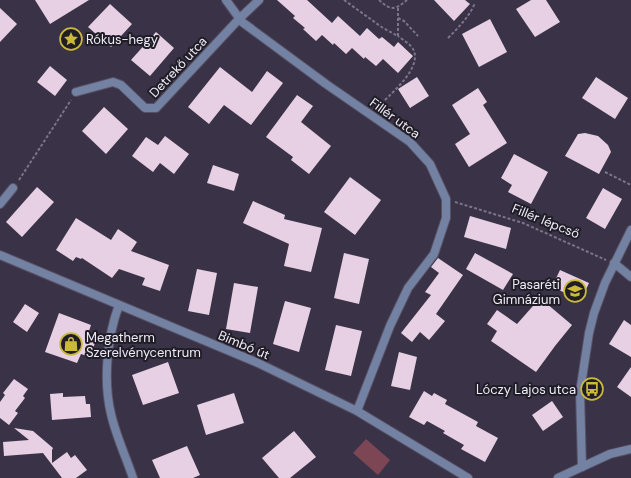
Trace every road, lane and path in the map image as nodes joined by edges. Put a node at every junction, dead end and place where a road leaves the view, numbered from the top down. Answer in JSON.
{"nodes":[{"id":1,"x":226,"y":0,"type":"edge"},
{"id":2,"x":259,"y":0,"type":"edge"},
{"id":3,"x":344,"y":0,"type":"edge"},
{"id":4,"x":379,"y":0,"type":"edge"},
{"id":5,"x":407,"y":0,"type":"edge"},
{"id":6,"x":476,"y":3,"type":"dead end"},
{"id":7,"x":398,"y":8,"type":"junction"},
{"id":8,"x":398,"y":18,"type":"junction"},
{"id":9,"x":239,"y":19,"type":"junction"},
{"id":10,"x":398,"y":36,"type":"junction"},
{"id":11,"x":418,"y":36,"type":"dead end"},
{"id":12,"x":448,"y":38,"type":"dead end"},
{"id":13,"x":76,"y":92,"type":"joint"},
{"id":14,"x":377,"y":108,"type":"dead end"},
{"id":15,"x":605,"y":172,"type":"dead end"},
{"id":16,"x":631,"y":185,"type":"edge"},
{"id":17,"x":13,"y":188,"type":"joint"},
{"id":18,"x":446,"y":200,"type":"junction"},
{"id":19,"x":0,"y":204,"type":"edge"},
{"id":20,"x":631,"y":230,"type":"edge"},
{"id":21,"x":0,"y":255,"type":"edge"},
{"id":22,"x":614,"y":264,"type":"junction"},
{"id":23,"x":631,"y":277,"type":"edge"},
{"id":24,"x":119,"y":305,"type":"junction"},
{"id":25,"x":357,"y":411,"type":"junction"},
{"id":26,"x":631,"y":449,"type":"edge"},
{"id":27,"x":582,"y":467,"type":"junction"},
{"id":28,"x":134,"y":478,"type":"edge"},
{"id":29,"x":468,"y":478,"type":"edge"},
{"id":30,"x":558,"y":478,"type":"edge"}],
"edges":[{"from":1,"to":9,"type":"street","name":"Fillér utca"},
{"from":2,"to":9,"type":"street","name":"Detrekő utca"},
{"from":3,"to":10,"type":"path"},
{"from":4,"to":7,"type":"path"},
{"from":5,"to":7,"type":"path"},
{"from":6,"to":12,"type":"path"},
{"from":7,"to":8,"type":"path"},
{"from":8,"to":10,"type":"path"},
{"from":8,"to":11,"type":"path"},
{"from":9,"to":13,"type":"street","name":"Detrekő utca"},
{"from":9,"to":18,"type":"street","name":"Fillér utca"},
{"from":10,"to":14,"type":"path"},
{"from":13,"to":17,"type":"path"},
{"from":15,"to":16,"type":"path"},
{"from":17,"to":19,"type":"street"},
{"from":18,"to":22,"type":"path","name":"Fillér lépcső"},
{"from":18,"to":25,"type":"street","name":"Fillér utca"},
{"from":20,"to":22,"type":"street"},
{"from":21,"to":24,"type":"street","name":"Bimbó út"},
{"from":22,"to":23,"type":"street"},
{"from":22,"to":27,"type":"street"},
{"from":24,"to":25,"type":"street","name":"Bimbó út"},
{"from":24,"to":28,"type":"street"},
{"from":25,"to":29,"type":"street","name":"Bimbó út"},
{"from":26,"to":27,"type":"street"},
{"from":27,"to":30,"type":"street"}]}
